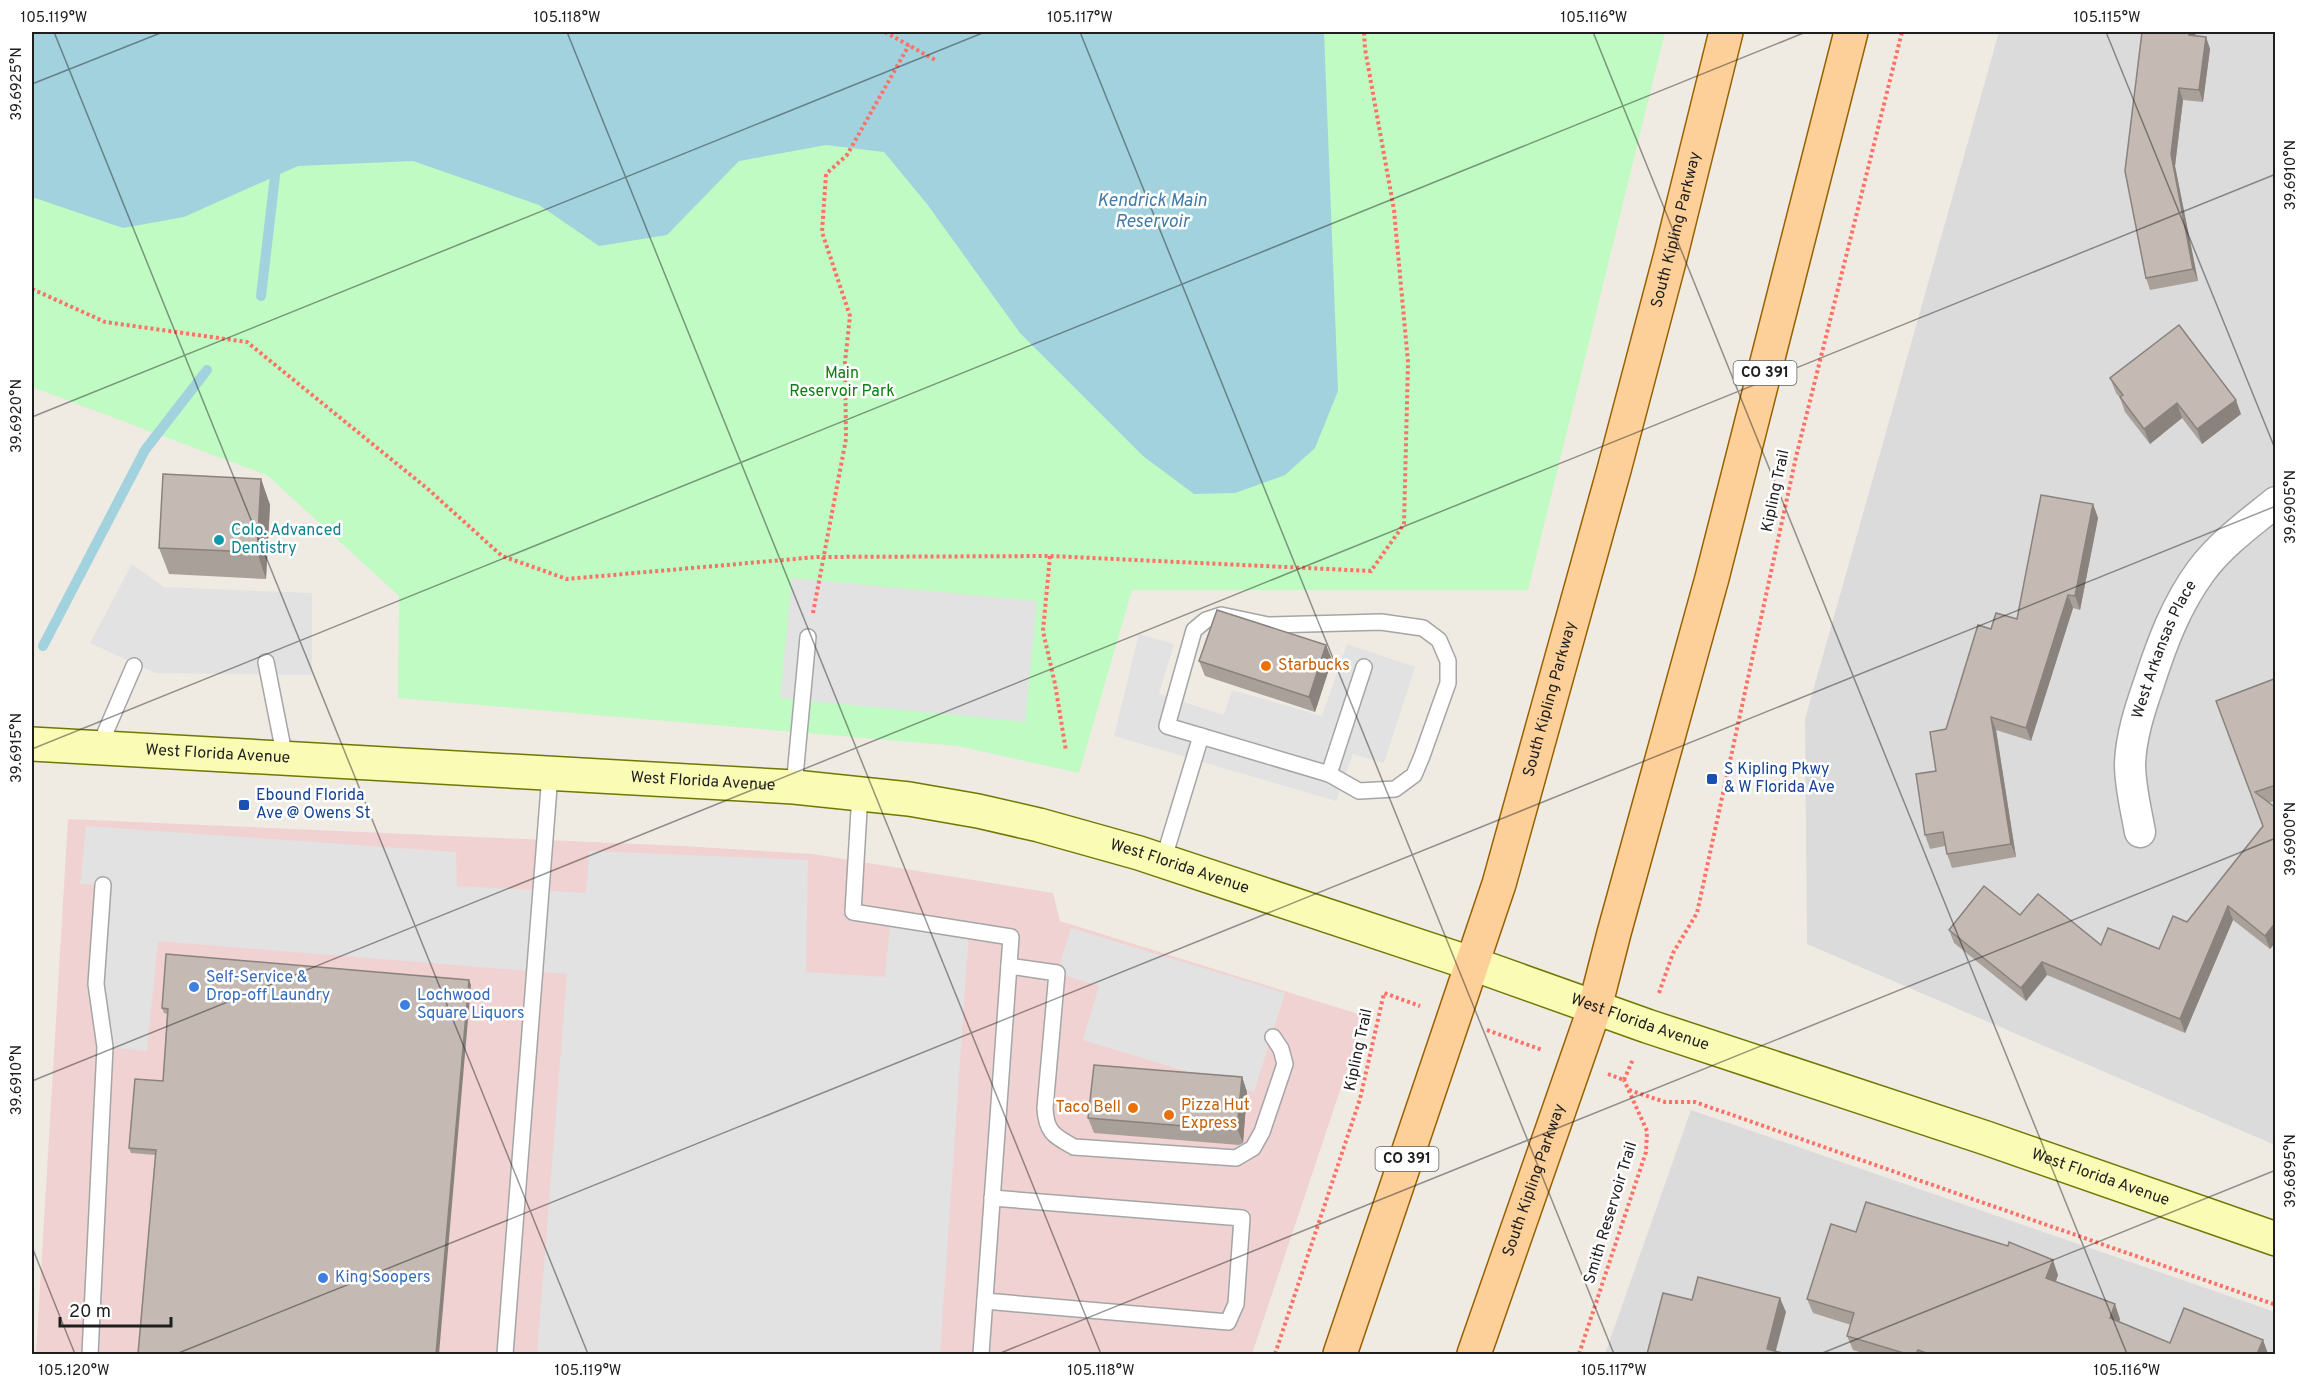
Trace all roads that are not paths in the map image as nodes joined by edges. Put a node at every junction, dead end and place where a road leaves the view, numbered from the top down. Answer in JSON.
{"nodes":[{"id":1,"x":1726,"y":32,"type":"edge"},
{"id":2,"x":1851,"y":32,"type":"edge"},
{"id":3,"x":2276,"y":502,"type":"edge"},
{"id":4,"x":808,"y":637,"type":"road end"},
{"id":5,"x":266,"y":662,"type":"dead end"},
{"id":6,"x":134,"y":666,"type":"dead end"},
{"id":7,"x":1364,"y":667,"type":"dead end"},
{"id":8,"x":1201,"y":736,"type":"junction"},
{"id":9,"x":32,"y":744,"type":"edge"},
{"id":10,"x":99,"y":747,"type":"junction"},
{"id":11,"x":285,"y":758,"type":"junction"},
{"id":12,"x":549,"y":774,"type":"junction"},
{"id":13,"x":1329,"y":774,"type":"junction"},
{"id":14,"x":794,"y":787,"type":"junction"},
{"id":15,"x":860,"y":793,"type":"junction"},
{"id":16,"x":2140,"y":832,"type":"dead end"},
{"id":17,"x":1163,"y":861,"type":"junction"},
{"id":18,"x":103,"y":885,"type":"dead end"},
{"id":19,"x":1473,"y":964,"type":"junction"},
{"id":20,"x":1009,"y":966,"type":"junction"},
{"id":21,"x":1595,"y":1007,"type":"junction"},
{"id":22,"x":1273,"y":1037,"type":"dead end"},
{"id":23,"x":992,"y":1198,"type":"junction"},
{"id":24,"x":2276,"y":1239,"type":"edge"},
{"id":25,"x":985,"y":1301,"type":"junction"},
{"id":26,"x":90,"y":1354,"type":"edge"},
{"id":27,"x":506,"y":1354,"type":"edge"},
{"id":28,"x":981,"y":1354,"type":"edge"},
{"id":29,"x":1340,"y":1354,"type":"edge"},
{"id":30,"x":1474,"y":1354,"type":"edge"}],
"edges":[{"from":1,"to":19,"type":"main road","name":"South Kipling Parkway","number":"CO 391"},
{"from":2,"to":21,"type":"main road","name":"South Kipling Parkway","number":"CO 391"},
{"from":3,"to":16,"type":"street","name":"West Arkansas Place"},
{"from":4,"to":14,"type":"lane"},
{"from":5,"to":11,"type":"lane"},
{"from":6,"to":10,"type":"lane"},
{"from":7,"to":13,"type":"lane"},
{"from":8,"to":13,"type":"lane"},
{"from":8,"to":13,"type":"lane"},
{"from":8,"to":17,"type":"lane"},
{"from":9,"to":10,"type":"street","name":"West Florida Avenue"},
{"from":10,"to":11,"type":"street","name":"West Florida Avenue"},
{"from":11,"to":12,"type":"street","name":"West Florida Avenue"},
{"from":12,"to":14,"type":"street","name":"West Florida Avenue"},
{"from":12,"to":27,"type":"lane"},
{"from":14,"to":15,"type":"street","name":"West Florida Avenue"},
{"from":15,"to":17,"type":"street","name":"West Florida Avenue"},
{"from":15,"to":20,"type":"lane"},
{"from":17,"to":19,"type":"street","name":"West Florida Avenue"},
{"from":18,"to":26,"type":"lane"},
{"from":19,"to":21,"type":"street","name":"West Florida Avenue"},
{"from":19,"to":29,"type":"main road","name":"South Kipling Parkway","number":"CO 391"},
{"from":20,"to":22,"type":"lane"},
{"from":20,"to":23,"type":"lane"},
{"from":21,"to":24,"type":"street","name":"West Florida Avenue"},
{"from":21,"to":30,"type":"main road","name":"South Kipling Parkway","number":"CO 391"},
{"from":23,"to":25,"type":"lane"},
{"from":23,"to":25,"type":"lane"},
{"from":25,"to":28,"type":"lane"}]}
